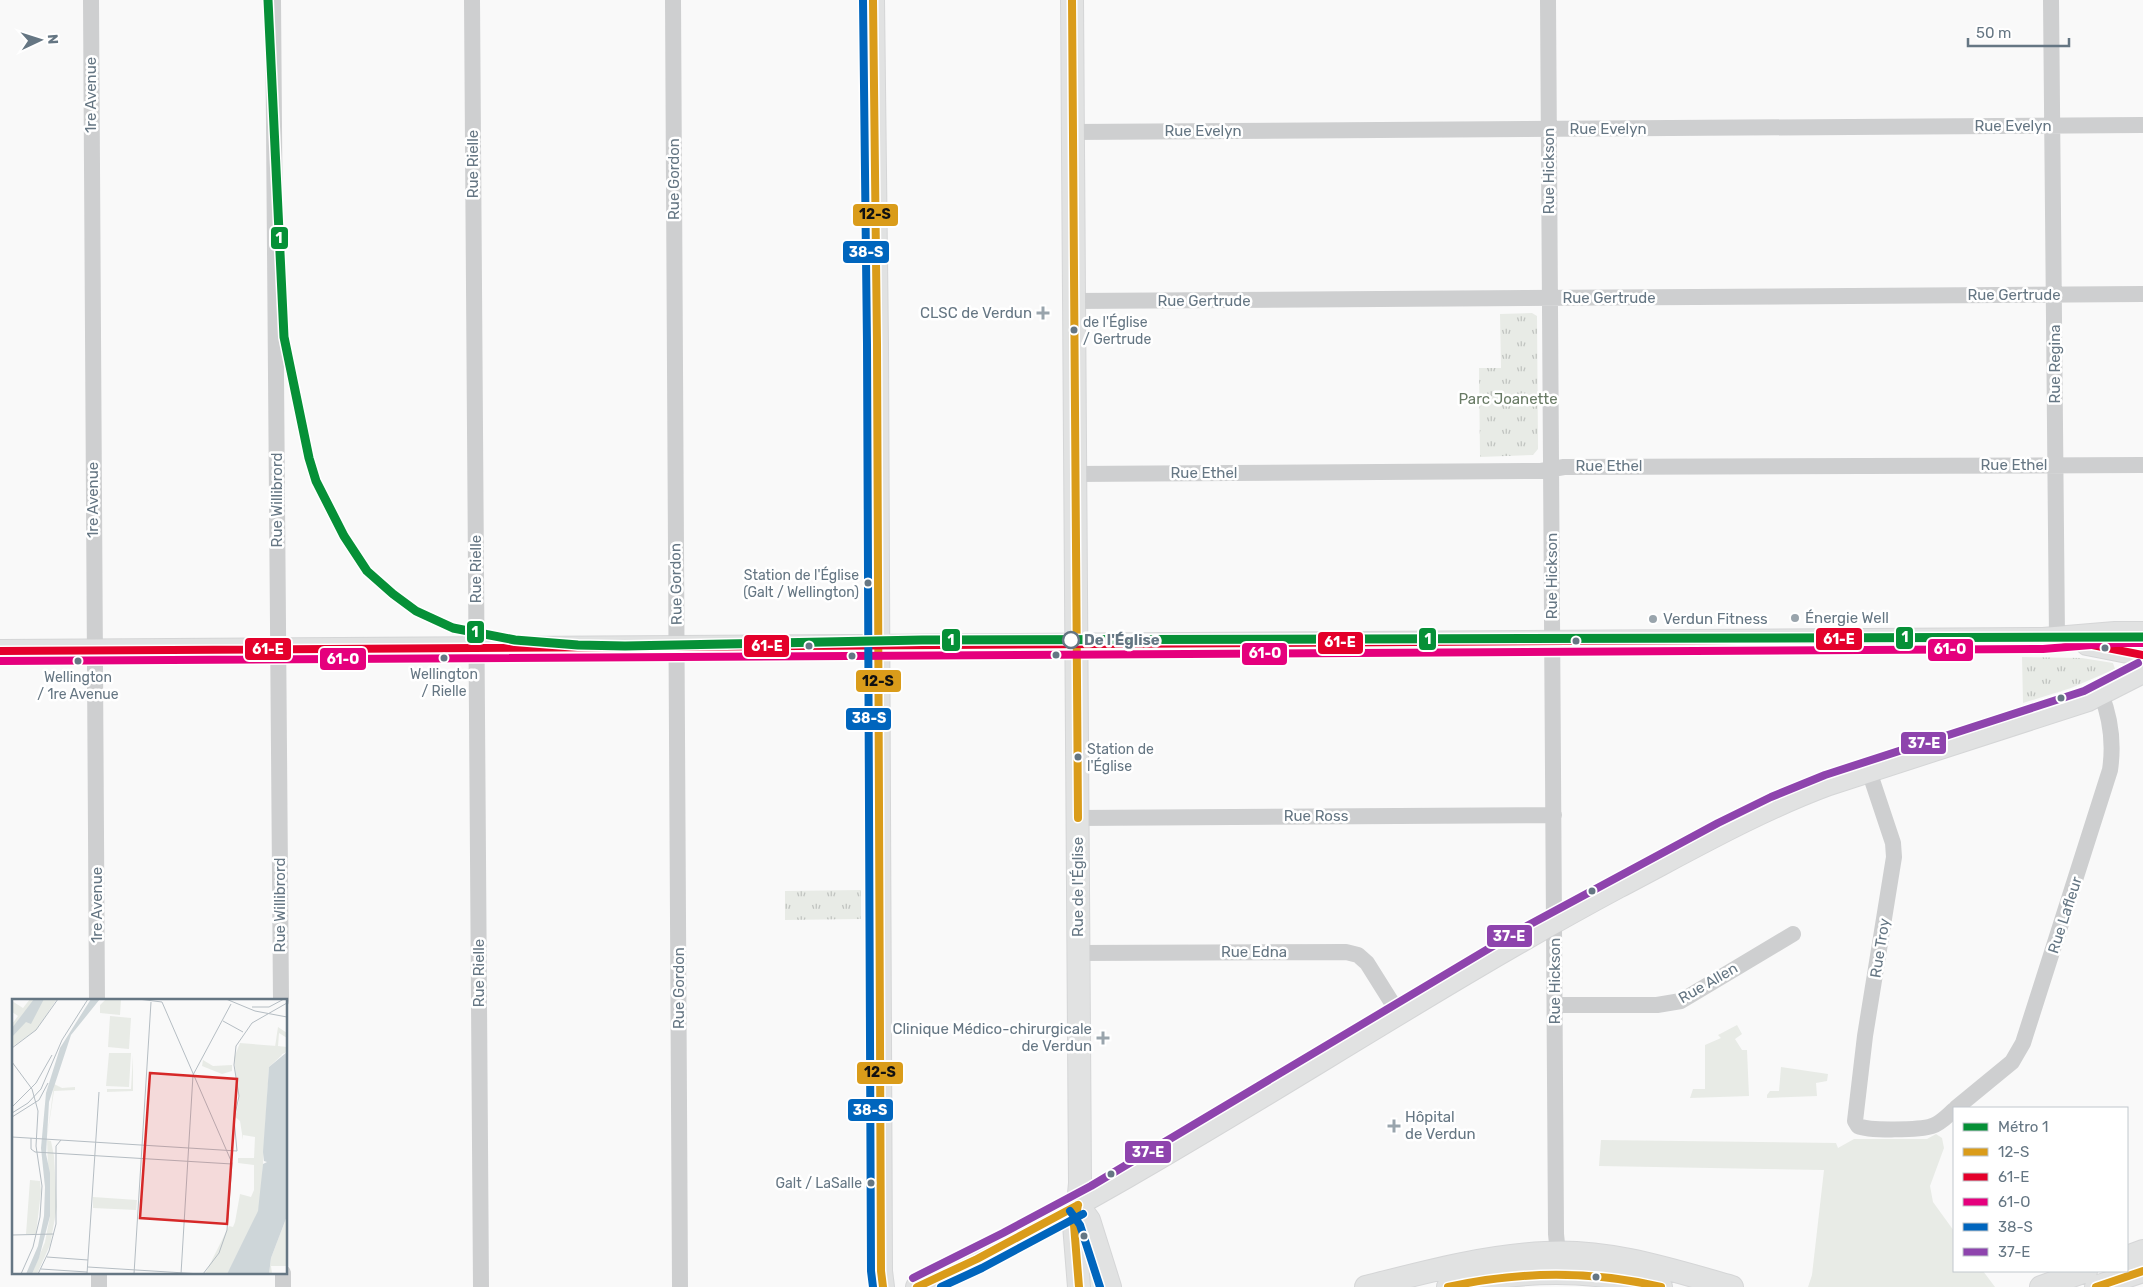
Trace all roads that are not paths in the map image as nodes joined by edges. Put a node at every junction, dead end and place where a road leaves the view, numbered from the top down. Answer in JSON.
{"nodes":[{"id":1,"x":91,"y":0,"type":"edge"},
{"id":2,"x":273,"y":0,"type":"edge"},
{"id":3,"x":472,"y":0,"type":"edge"},
{"id":4,"x":672,"y":0,"type":"edge"},
{"id":5,"x":873,"y":0,"type":"edge"},
{"id":6,"x":1072,"y":0,"type":"edge"},
{"id":7,"x":1548,"y":0,"type":"edge"},
{"id":8,"x":2051,"y":0,"type":"edge"},
{"id":9,"x":2143,"y":125,"type":"edge"},
{"id":10,"x":2053,"y":126,"type":"junction"},
{"id":11,"x":1549,"y":129,"type":"junction"},
{"id":12,"x":1073,"y":132,"type":"junction"},
{"id":13,"x":2143,"y":294,"type":"edge"},
{"id":14,"x":2055,"y":295,"type":"junction"},
{"id":15,"x":1550,"y":299,"type":"junction"},
{"id":16,"x":1074,"y":301,"type":"junction"},
{"id":17,"x":2055,"y":465,"type":"junction"},
{"id":18,"x":2143,"y":465,"type":"edge"},
{"id":19,"x":1551,"y":469,"type":"junction"},
{"id":20,"x":1075,"y":474,"type":"junction"},
{"id":21,"x":2143,"y":633,"type":"edge"},
{"id":22,"x":2057,"y":638,"type":"junction"},
{"id":23,"x":1553,"y":642,"type":"junction"},
{"id":24,"x":1076,"y":645,"type":"junction"},
{"id":25,"x":878,"y":646,"type":"junction"},
{"id":26,"x":677,"y":647,"type":"junction"},
{"id":27,"x":477,"y":649,"type":"junction"},
{"id":28,"x":94,"y":650,"type":"junction"},
{"id":29,"x":278,"y":650,"type":"junction"},
{"id":30,"x":0,"y":651,"type":"edge"},
{"id":31,"x":2143,"y":655,"type":"edge"},
{"id":32,"x":2143,"y":672,"type":"edge"},
{"id":33,"x":2101,"y":694,"type":"junction"},
{"id":34,"x":1869,"y":771,"type":"junction"},
{"id":35,"x":1554,"y":815,"type":"junction"},
{"id":36,"x":1078,"y":818,"type":"junction"},
{"id":37,"x":1555,"y":921,"type":"junction"},
{"id":38,"x":1793,"y":934,"type":"dead end"},
{"id":39,"x":1078,"y":953,"type":"junction"},
{"id":40,"x":97,"y":999,"type":"edge"},
{"id":41,"x":281,"y":999,"type":"edge"},
{"id":42,"x":1556,"y":1005,"type":"junction"},
{"id":43,"x":1399,"y":1014,"type":"junction"},
{"id":44,"x":1957,"y":1107,"type":"edge"},
{"id":45,"x":1953,"y":1110,"type":"edge"},
{"id":46,"x":1858,"y":1126,"type":"joint"},
{"id":47,"x":1078,"y":1205,"type":"junction"},
{"id":48,"x":2143,"y":1251,"type":"edge"},
{"id":49,"x":2128,"y":1256,"type":"edge"},
{"id":50,"x":1559,"y":1262,"type":"junction"},
{"id":51,"x":1499,"y":1267,"type":"junction"},
{"id":52,"x":2143,"y":1271,"type":"edge"},
{"id":53,"x":2083,"y":1272,"type":"edge"},
{"id":54,"x":99,"y":1274,"type":"edge"},
{"id":55,"x":283,"y":1274,"type":"edge"},
{"id":56,"x":99,"y":1287,"type":"edge"},
{"id":57,"x":283,"y":1287,"type":"edge"},
{"id":58,"x":481,"y":1287,"type":"edge"},
{"id":59,"x":680,"y":1287,"type":"edge"},
{"id":60,"x":883,"y":1287,"type":"edge"},
{"id":61,"x":918,"y":1287,"type":"edge"},
{"id":62,"x":1078,"y":1287,"type":"edge"},
{"id":63,"x":1110,"y":1287,"type":"edge"},
{"id":64,"x":1366,"y":1287,"type":"edge"},
{"id":65,"x":1448,"y":1287,"type":"edge"},
{"id":66,"x":1661,"y":1287,"type":"edge"},
{"id":67,"x":1732,"y":1287,"type":"edge"},
{"id":68,"x":2040,"y":1287,"type":"edge"},
{"id":69,"x":2096,"y":1287,"type":"edge"}],
"edges":[{"from":1,"to":28,"type":"street","name":"1re Avenue"},
{"from":2,"to":29,"type":"street","name":"Rue Willibrord"},
{"from":3,"to":27,"type":"street","name":"Rue Rielle"},
{"from":4,"to":26,"type":"street","name":"Rue Gordon"},
{"from":5,"to":25,"type":"main road"},
{"from":6,"to":12,"type":"main road","name":"Rue de l'Église"},
{"from":7,"to":11,"type":"street","name":"Rue Hickson"},
{"from":8,"to":10,"type":"street","name":"Rue Regina"},
{"from":9,"to":10,"type":"street","name":"Rue Evelyn"},
{"from":10,"to":11,"type":"street","name":"Rue Evelyn"},
{"from":10,"to":14,"type":"street","name":"Rue Regina"},
{"from":11,"to":12,"type":"street","name":"Rue Evelyn"},
{"from":11,"to":15,"type":"street","name":"Rue Hickson"},
{"from":12,"to":16,"type":"main road","name":"Rue de l'Église"},
{"from":13,"to":14,"type":"street","name":"Rue Gertrude"},
{"from":14,"to":15,"type":"street","name":"Rue Gertrude"},
{"from":14,"to":17,"type":"street","name":"Rue Regina"},
{"from":15,"to":16,"type":"street","name":"Rue Gertrude"},
{"from":15,"to":19,"type":"street","name":"Rue Hickson"},
{"from":16,"to":20,"type":"main road","name":"Rue de l'Église"},
{"from":17,"to":18,"type":"street","name":"Rue Ethel"},
{"from":17,"to":19,"type":"street","name":"Rue Ethel"},
{"from":17,"to":22,"type":"street","name":"Rue Regina"},
{"from":19,"to":20,"type":"street","name":"Rue Ethel"},
{"from":19,"to":23,"type":"street","name":"Rue Hickson"},
{"from":20,"to":24,"type":"main road","name":"Rue de l'Église"},
{"from":21,"to":22,"type":"main road"},
{"from":22,"to":23,"type":"main road"},
{"from":22,"to":31,"type":"main road"},
{"from":23,"to":24,"type":"main road"},
{"from":23,"to":35,"type":"street","name":"Rue Hickson"},
{"from":24,"to":25,"type":"main road"},
{"from":24,"to":36,"type":"main road","name":"Rue de l'Église"},
{"from":25,"to":26,"type":"main road"},
{"from":25,"to":60,"type":"main road"},
{"from":26,"to":27,"type":"main road"},
{"from":26,"to":59,"type":"street","name":"Rue Gordon"},
{"from":27,"to":29,"type":"main road"},
{"from":27,"to":58,"type":"street","name":"Rue Rielle"},
{"from":28,"to":29,"type":"main road"},
{"from":28,"to":30,"type":"main road"},
{"from":28,"to":40,"type":"street","name":"1re Avenue"},
{"from":29,"to":41,"type":"street","name":"Rue Willibrord"},
{"from":32,"to":33,"type":"main road"},
{"from":33,"to":34,"type":"main road"},
{"from":33,"to":44,"type":"street","name":"Rue Lafleur"},
{"from":34,"to":37,"type":"main road"},
{"from":34,"to":46,"type":"street","name":"Rue Troy"},
{"from":35,"to":36,"type":"street","name":"Rue Ross"},
{"from":35,"to":37,"type":"street","name":"Rue Hickson"},
{"from":36,"to":39,"type":"main road","name":"Rue de l'Église"},
{"from":37,"to":42,"type":"street","name":"Rue Hickson"},
{"from":37,"to":43,"type":"main road"},
{"from":38,"to":42,"type":"street","name":"Rue Allen"},
{"from":39,"to":43,"type":"street","name":"Rue Edna"},
{"from":39,"to":47,"type":"main road","name":"Rue de l'Église"},
{"from":42,"to":50,"type":"street","name":"Rue Hickson"},
{"from":43,"to":47,"type":"main road"},
{"from":45,"to":46,"type":"street","name":"Rue Lafleur"},
{"from":47,"to":61,"type":"main road"},
{"from":47,"to":62,"type":"main road","name":"Rue de l'Église"},
{"from":47,"to":63,"type":"main road"},
{"from":48,"to":49,"type":"main road"},
{"from":50,"to":51,"type":"main road"},
{"from":50,"to":66,"type":"main road"},
{"from":50,"to":67,"type":"main road"},
{"from":51,"to":64,"type":"main road"},
{"from":51,"to":65,"type":"main road"},
{"from":52,"to":69,"type":"main road"},
{"from":53,"to":68,"type":"main road"},
{"from":54,"to":56,"type":"street"},
{"from":55,"to":57,"type":"street"}]}
